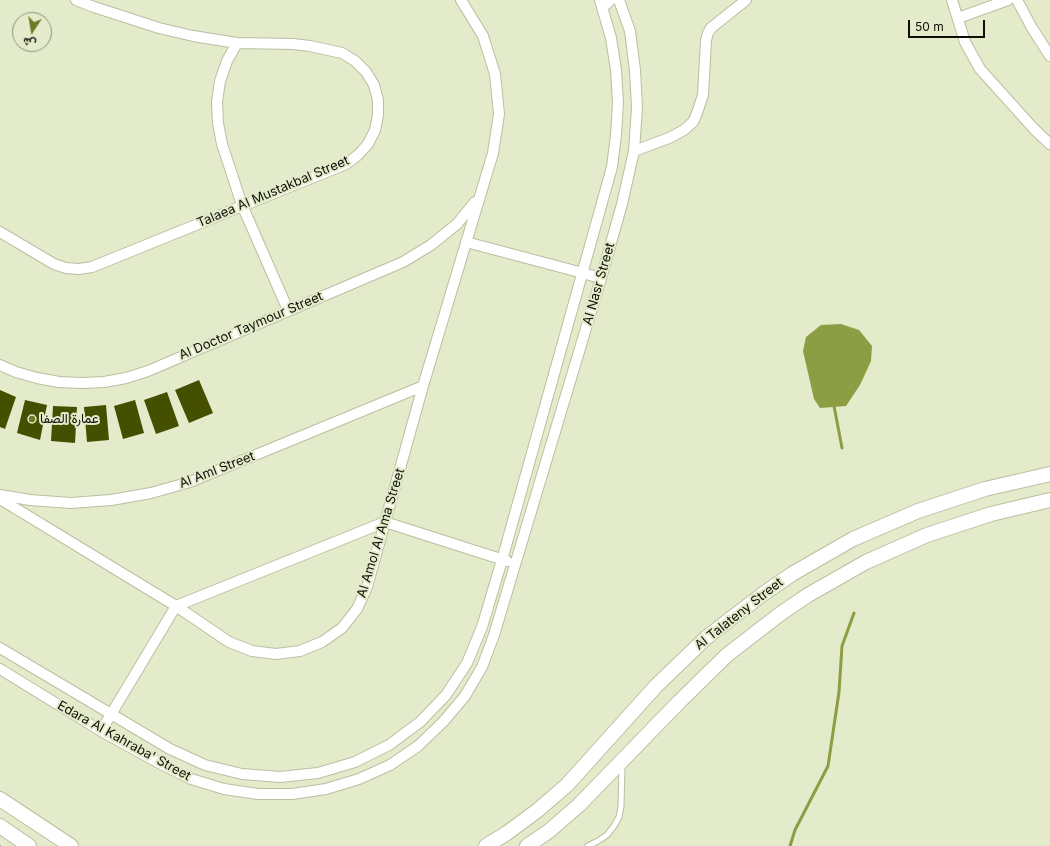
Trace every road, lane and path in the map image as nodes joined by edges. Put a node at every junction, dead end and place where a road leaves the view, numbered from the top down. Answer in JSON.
{"nodes":[{"id":1,"x":76,"y":0,"type":"edge"},
{"id":2,"x":461,"y":0,"type":"edge"},
{"id":3,"x":611,"y":0,"type":"edge"},
{"id":4,"x":619,"y":0,"type":"edge"},
{"id":5,"x":746,"y":0,"type":"edge"},
{"id":6,"x":952,"y":0,"type":"edge"},
{"id":7,"x":1008,"y":0,"type":"edge"},
{"id":8,"x":1017,"y":0,"type":"edge"},
{"id":9,"x":601,"y":3,"type":"edge"},
{"id":10,"x":95,"y":4,"type":"edge"},
{"id":11,"x":958,"y":18,"type":"junction"},
{"id":12,"x":237,"y":43,"type":"junction"},
{"id":13,"x":1050,"y":56,"type":"edge"},
{"id":14,"x":1050,"y":144,"type":"edge"},
{"id":15,"x":634,"y":151,"type":"junction"},
{"id":16,"x":478,"y":198,"type":"junction"},
{"id":17,"x":242,"y":205,"type":"junction"},
{"id":18,"x":0,"y":232,"type":"edge"},
{"id":19,"x":466,"y":242,"type":"junction"},
{"id":20,"x":583,"y":273,"type":"junction"},
{"id":21,"x":602,"y":275,"type":"junction"},
{"id":22,"x":288,"y":310,"type":"junction"},
{"id":23,"x":0,"y":365,"type":"edge"},
{"id":24,"x":423,"y":386,"type":"junction"},
{"id":25,"x":1050,"y":474,"type":"edge"},
{"id":26,"x":0,"y":495,"type":"edge"},
{"id":27,"x":0,"y":499,"type":"edge"},
{"id":28,"x":1050,"y":500,"type":"edge"},
{"id":29,"x":385,"y":522,"type":"junction"},
{"id":30,"x":502,"y":560,"type":"junction"},
{"id":31,"x":515,"y":563,"type":"junction"},
{"id":32,"x":176,"y":606,"type":"junction"},
{"id":33,"x":0,"y":648,"type":"edge"},
{"id":34,"x":0,"y":669,"type":"edge"},
{"id":35,"x":111,"y":715,"type":"junction"},
{"id":36,"x":101,"y":731,"type":"junction"},
{"id":37,"x":622,"y":761,"type":"junction"},
{"id":38,"x":0,"y":799,"type":"edge"},
{"id":39,"x":0,"y":826,"type":"edge"},
{"id":40,"x":30,"y":846,"type":"edge"},
{"id":41,"x":71,"y":846,"type":"edge"},
{"id":42,"x":486,"y":846,"type":"edge"},
{"id":43,"x":528,"y":846,"type":"edge"},
{"id":44,"x":588,"y":846,"type":"edge"}],
"edges":[{"from":1,"to":10,"type":"street","name":"Talaea Al Mustakbal Street"},
{"from":2,"to":16,"type":"street","name":"Al Amol Al Ama Street"},
{"from":3,"to":9,"type":"street"},
{"from":4,"to":15,"type":"street","name":"Al Nasr Street"},
{"from":5,"to":15,"type":"street"},
{"from":6,"to":11,"type":"street"},
{"from":7,"to":11,"type":"street"},
{"from":8,"to":13,"type":"street"},
{"from":9,"to":20,"type":"street","name":"Al Nasr Street"},
{"from":10,"to":12,"type":"street","name":"Talaea Al Mustakbal Street"},
{"from":11,"to":14,"type":"street"},
{"from":12,"to":17,"type":"street"},
{"from":12,"to":17,"type":"street","name":"Talaea Al Mustakbal Street"},
{"from":15,"to":21,"type":"street","name":"Al Nasr Street"},
{"from":16,"to":19,"type":"street","name":"Al Amol Al Ama Street"},
{"from":16,"to":22,"type":"street","name":"Al Doctor Taymour Street"},
{"from":17,"to":18,"type":"street","name":"Talaea Al Mustakbal Street"},
{"from":17,"to":22,"type":"street"},
{"from":19,"to":20,"type":"street"},
{"from":19,"to":24,"type":"street","name":"Al Amol Al Ama Street"},
{"from":20,"to":21,"type":"street"},
{"from":20,"to":30,"type":"street","name":"Al Nasr Street"},
{"from":21,"to":31,"type":"street","name":"Al Nasr Street"},
{"from":22,"to":23,"type":"street","name":"Al Doctor Taymour Street"},
{"from":24,"to":26,"type":"street","name":"Al Aml Street"},
{"from":24,"to":29,"type":"street","name":"Al Amol Al Ama Street"},
{"from":25,"to":42,"type":"main road","name":"Al Talateny Street"},
{"from":27,"to":32,"type":"street","name":"Al Amol Al Ama Street"},
{"from":28,"to":37,"type":"main road","name":"Al Talateny Street"},
{"from":29,"to":30,"type":"street"},
{"from":29,"to":32,"type":"street"},
{"from":29,"to":32,"type":"street","name":"Al Amol Al Ama Street"},
{"from":30,"to":31,"type":"street"},
{"from":30,"to":35,"type":"street","name":"Edara Al Kahraba' Street"},
{"from":31,"to":36,"type":"street","name":"Edara Al Kahraba' Street"},
{"from":32,"to":35,"type":"street"},
{"from":33,"to":35,"type":"street","name":"Edara Al Kahraba' Street"},
{"from":34,"to":36,"type":"street","name":"Edara Al Kahraba' Street"},
{"from":35,"to":36,"type":"street"},
{"from":37,"to":43,"type":"main road","name":"Al Talateny Street"},
{"from":37,"to":44,"type":"lane"},
{"from":38,"to":41,"type":"main road"},
{"from":39,"to":40,"type":"main road"}]}
